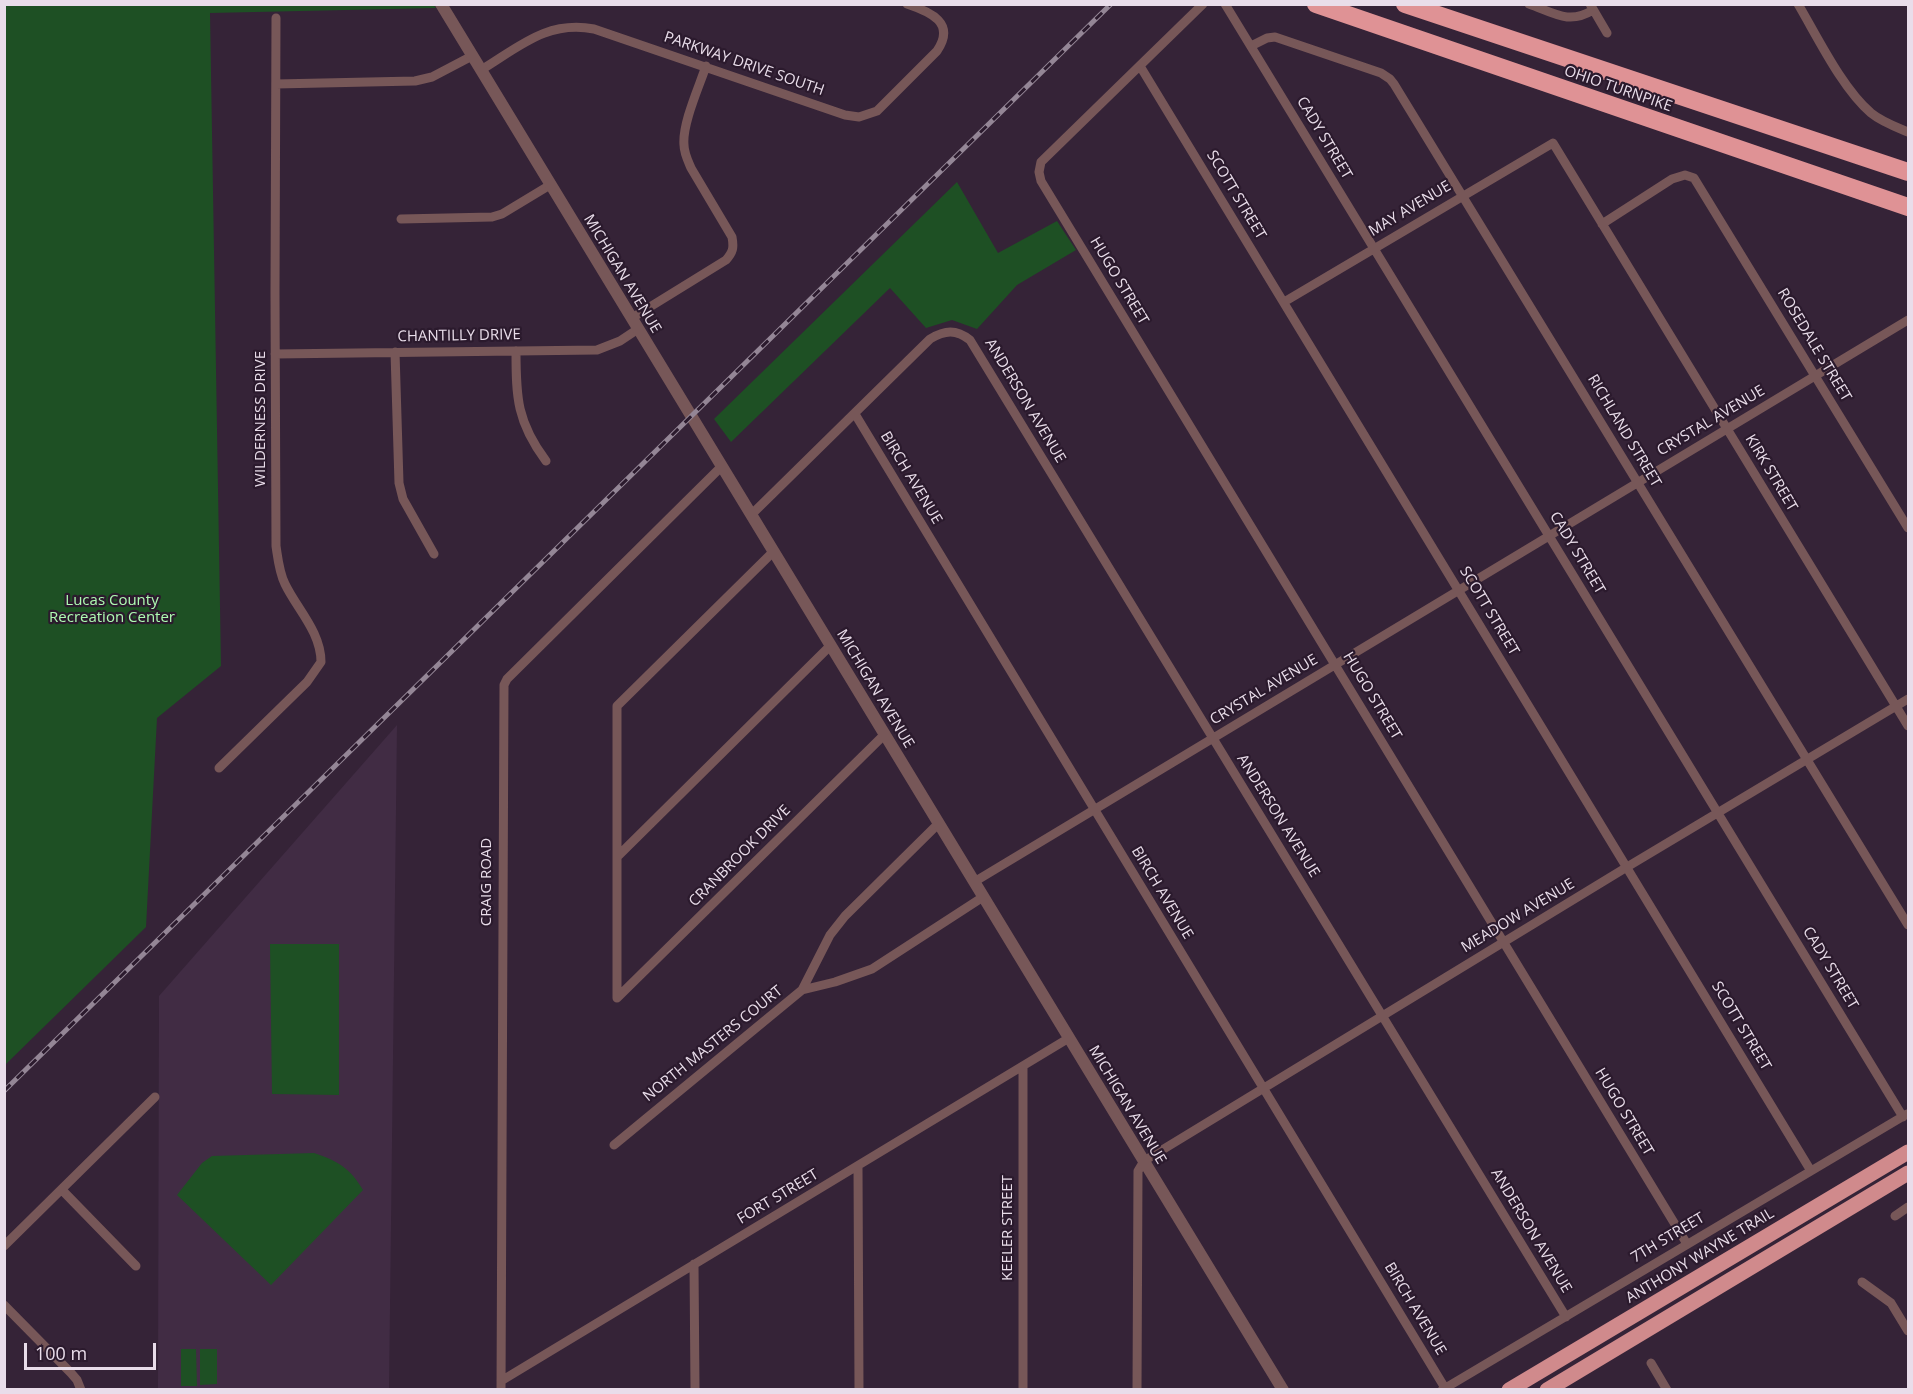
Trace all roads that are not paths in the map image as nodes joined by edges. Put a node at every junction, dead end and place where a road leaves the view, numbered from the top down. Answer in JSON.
{"nodes":[{"id":1,"x":441,"y":4,"type":"edge"},
{"id":2,"x":907,"y":4,"type":"edge"},
{"id":3,"x":1203,"y":4,"type":"edge"},
{"id":4,"x":1225,"y":4,"type":"edge"},
{"id":5,"x":1316,"y":4,"type":"edge"},
{"id":6,"x":1405,"y":4,"type":"edge"},
{"id":7,"x":1529,"y":4,"type":"edge"},
{"id":8,"x":1798,"y":4,"type":"edge"},
{"id":9,"x":1591,"y":7,"type":"edge"},
{"id":10,"x":276,"y":18,"type":"dead end"},
{"id":11,"x":1607,"y":33,"type":"dead end"},
{"id":12,"x":1251,"y":46,"type":"junction"},
{"id":13,"x":472,"y":56,"type":"junction"},
{"id":14,"x":706,"y":66,"type":"junction"},
{"id":15,"x":1140,"y":66,"type":"junction"},
{"id":16,"x":481,"y":70,"type":"junction"},
{"id":17,"x":276,"y":84,"type":"junction"},
{"id":18,"x":1908,"y":132,"type":"edge"},
{"id":19,"x":1553,"y":143,"type":"joint"},
{"id":20,"x":1908,"y":172,"type":"edge"},
{"id":21,"x":550,"y":185,"type":"junction"},
{"id":22,"x":1462,"y":195,"type":"junction"},
{"id":23,"x":1908,"y":207,"type":"edge"},
{"id":24,"x":401,"y":219,"type":"dead end"},
{"id":25,"x":1602,"y":224,"type":"junction"},
{"id":26,"x":1374,"y":248,"type":"junction"},
{"id":27,"x":1284,"y":302,"type":"junction"},
{"id":28,"x":1908,"y":320,"type":"edge"},
{"id":29,"x":635,"y":324,"type":"junction"},
{"id":30,"x":516,"y":351,"type":"junction"},
{"id":31,"x":395,"y":352,"type":"junction"},
{"id":32,"x":275,"y":354,"type":"junction"},
{"id":33,"x":1816,"y":375,"type":"junction"},
{"id":34,"x":855,"y":414,"type":"junction"},
{"id":35,"x":1727,"y":429,"type":"junction"},
{"id":36,"x":546,"y":462,"type":"dead end"},
{"id":37,"x":722,"y":466,"type":"junction"},
{"id":38,"x":1638,"y":483,"type":"junction"},
{"id":39,"x":752,"y":514,"type":"junction"},
{"id":40,"x":1908,"y":528,"type":"edge"},
{"id":41,"x":1550,"y":536,"type":"junction"},
{"id":42,"x":774,"y":551,"type":"junction"},
{"id":43,"x":434,"y":554,"type":"dead end"},
{"id":44,"x":1459,"y":590,"type":"junction"},
{"id":45,"x":831,"y":645,"type":"junction"},
{"id":46,"x":1335,"y":665,"type":"junction"},
{"id":47,"x":1908,"y":699,"type":"edge"},
{"id":48,"x":1896,"y":706,"type":"junction"},
{"id":49,"x":1908,"y":726,"type":"edge"},
{"id":50,"x":885,"y":734,"type":"junction"},
{"id":51,"x":1212,"y":739,"type":"junction"},
{"id":52,"x":1807,"y":759,"type":"junction"},
{"id":53,"x":219,"y":768,"type":"dead end"},
{"id":54,"x":1094,"y":810,"type":"junction"},
{"id":55,"x":1718,"y":812,"type":"junction"},
{"id":56,"x":939,"y":823,"type":"junction"},
{"id":57,"x":617,"y":857,"type":"junction"},
{"id":58,"x":1627,"y":867,"type":"junction"},
{"id":59,"x":974,"y":882,"type":"junction"},
{"id":60,"x":983,"y":897,"type":"junction"},
{"id":61,"x":1908,"y":925,"type":"edge"},
{"id":62,"x":1503,"y":942,"type":"junction"},
{"id":63,"x":802,"y":990,"type":"junction"},
{"id":64,"x":1383,"y":1015,"type":"junction"},
{"id":65,"x":1069,"y":1038,"type":"junction"},
{"id":66,"x":1023,"y":1067,"type":"junction"},
{"id":67,"x":1263,"y":1088,"type":"junction"},
{"id":68,"x":155,"y":1096,"type":"dead end"},
{"id":69,"x":1906,"y":1115,"type":"edge"},
{"id":70,"x":614,"y":1145,"type":"dead end"},
{"id":71,"x":1908,"y":1152,"type":"edge"},
{"id":72,"x":1144,"y":1161,"type":"junction"},
{"id":73,"x":858,"y":1166,"type":"junction"},
{"id":74,"x":1811,"y":1171,"type":"junction"},
{"id":75,"x":1908,"y":1173,"type":"edge"},
{"id":76,"x":62,"y":1190,"type":"junction"},
{"id":77,"x":1908,"y":1208,"type":"edge"},
{"id":78,"x":1895,"y":1216,"type":"dead end"},
{"id":79,"x":1687,"y":1244,"type":"junction"},
{"id":80,"x":4,"y":1246,"type":"edge"},
{"id":81,"x":694,"y":1264,"type":"junction"},
{"id":82,"x":136,"y":1266,"type":"dead end"},
{"id":83,"x":1862,"y":1282,"type":"dead end"},
{"id":84,"x":4,"y":1305,"type":"edge"},
{"id":85,"x":1566,"y":1317,"type":"junction"},
{"id":86,"x":1908,"y":1331,"type":"edge"},
{"id":87,"x":1652,"y":1363,"type":"dead end"},
{"id":88,"x":501,"y":1385,"type":"edge"},
{"id":89,"x":81,"y":1389,"type":"edge"},
{"id":90,"x":695,"y":1389,"type":"edge"},
{"id":91,"x":859,"y":1389,"type":"edge"},
{"id":92,"x":1023,"y":1389,"type":"edge"},
{"id":93,"x":1137,"y":1389,"type":"edge"},
{"id":94,"x":1283,"y":1389,"type":"edge"},
{"id":95,"x":1444,"y":1389,"type":"edge"},
{"id":96,"x":1509,"y":1389,"type":"edge"},
{"id":97,"x":1547,"y":1389,"type":"edge"},
{"id":98,"x":1667,"y":1389,"type":"edge"}],
"edges":[{"from":1,"to":13,"type":"street","name":"MICHIGAN AVENUE"},
{"from":2,"to":14,"type":"street","name":"PARKWAY DRIVE SOUTH"},
{"from":3,"to":15,"type":"street"},
{"from":4,"to":12,"type":"street","name":"CADY STREET"},
{"from":5,"to":23,"type":"highway","name":"OHIO TURNPIKE"},
{"from":6,"to":20,"type":"highway","name":"OHIO TURNPIKE"},
{"from":7,"to":9,"type":"street"},
{"from":8,"to":18,"type":"street"},
{"from":9,"to":11,"type":"street"},
{"from":10,"to":17,"type":"street","name":"WILDERNESS DRIVE"},
{"from":12,"to":22,"type":"street","name":"RICHLAND STREET"},
{"from":12,"to":26,"type":"street","name":"CADY STREET"},
{"from":13,"to":16,"type":"street","name":"MICHIGAN AVENUE"},
{"from":13,"to":17,"type":"street"},
{"from":14,"to":16,"type":"street","name":"PARKWAY DRIVE SOUTH"},
{"from":14,"to":29,"type":"street","name":"CHANTILLY DRIVE"},
{"from":15,"to":27,"type":"street","name":"SCOTT STREET"},
{"from":15,"to":46,"type":"street","name":"HUGO STREET"},
{"from":16,"to":21,"type":"street","name":"MICHIGAN AVENUE"},
{"from":17,"to":32,"type":"street","name":"WILDERNESS DRIVE"},
{"from":19,"to":22,"type":"street","name":"MAY AVENUE"},
{"from":19,"to":25,"type":"street","name":"KIRK STREET"},
{"from":21,"to":24,"type":"street"},
{"from":21,"to":29,"type":"street","name":"MICHIGAN AVENUE"},
{"from":22,"to":26,"type":"street","name":"MAY AVENUE"},
{"from":22,"to":38,"type":"street","name":"RICHLAND STREET"},
{"from":25,"to":33,"type":"street","name":"ROSEDALE STREET"},
{"from":25,"to":35,"type":"street","name":"KIRK STREET"},
{"from":26,"to":27,"type":"street","name":"MAY AVENUE"},
{"from":26,"to":41,"type":"street","name":"CADY STREET"},
{"from":27,"to":44,"type":"street","name":"SCOTT STREET"},
{"from":28,"to":33,"type":"street","name":"CRYSTAL AVENUE"},
{"from":29,"to":30,"type":"street","name":"CHANTILLY DRIVE"},
{"from":29,"to":37,"type":"street","name":"MICHIGAN AVENUE"},
{"from":30,"to":31,"type":"street","name":"CHANTILLY DRIVE"},
{"from":30,"to":36,"type":"street"},
{"from":31,"to":32,"type":"street","name":"CHANTILLY DRIVE"},
{"from":31,"to":43,"type":"street"},
{"from":32,"to":53,"type":"street","name":"WILDERNESS DRIVE"},
{"from":33,"to":35,"type":"street","name":"CRYSTAL AVENUE"},
{"from":33,"to":40,"type":"street","name":"ROSEDALE STREET"},
{"from":34,"to":39,"type":"street"},
{"from":34,"to":51,"type":"street","name":"ANDERSON AVENUE"},
{"from":34,"to":54,"type":"street","name":"BIRCH AVENUE"},
{"from":35,"to":38,"type":"street","name":"CRYSTAL AVENUE"},
{"from":35,"to":48,"type":"street","name":"KIRK STREET"},
{"from":37,"to":39,"type":"street","name":"MICHIGAN AVENUE"},
{"from":37,"to":88,"type":"street","name":"CRAIG ROAD"},
{"from":38,"to":41,"type":"street","name":"CRYSTAL AVENUE"},
{"from":38,"to":52,"type":"street","name":"RICHLAND STREET"},
{"from":39,"to":42,"type":"street","name":"MICHIGAN AVENUE"},
{"from":41,"to":44,"type":"street","name":"CRYSTAL AVENUE"},
{"from":41,"to":55,"type":"street","name":"CADY STREET"},
{"from":42,"to":45,"type":"street","name":"MICHIGAN AVENUE"},
{"from":42,"to":57,"type":"street"},
{"from":44,"to":46,"type":"street","name":"CRYSTAL AVENUE"},
{"from":44,"to":58,"type":"street","name":"SCOTT STREET"},
{"from":45,"to":50,"type":"street","name":"MICHIGAN AVENUE"},
{"from":45,"to":57,"type":"street"},
{"from":46,"to":51,"type":"street","name":"CRYSTAL AVENUE"},
{"from":46,"to":62,"type":"street","name":"HUGO STREET"},
{"from":47,"to":48,"type":"street","name":"MEADOW AVENUE"},
{"from":48,"to":49,"type":"street","name":"KIRK STREET"},
{"from":48,"to":52,"type":"street","name":"MEADOW AVENUE"},
{"from":50,"to":56,"type":"street","name":"MICHIGAN AVENUE"},
{"from":50,"to":57,"type":"street","name":"CRANBROOK DRIVE"},
{"from":51,"to":54,"type":"street","name":"CRYSTAL AVENUE"},
{"from":51,"to":64,"type":"street","name":"ANDERSON AVENUE"},
{"from":52,"to":55,"type":"street","name":"MEADOW AVENUE"},
{"from":52,"to":61,"type":"street","name":"RICHLAND STREET"},
{"from":54,"to":59,"type":"street","name":"CRYSTAL AVENUE"},
{"from":54,"to":67,"type":"street","name":"BIRCH AVENUE"},
{"from":55,"to":58,"type":"street","name":"MEADOW AVENUE"},
{"from":55,"to":69,"type":"street","name":"CADY STREET"},
{"from":56,"to":59,"type":"street","name":"MICHIGAN AVENUE"},
{"from":56,"to":63,"type":"street","name":"NORTH MASTERS COURT"},
{"from":58,"to":62,"type":"street","name":"MEADOW AVENUE"},
{"from":58,"to":74,"type":"street","name":"SCOTT STREET"},
{"from":59,"to":60,"type":"street","name":"MICHIGAN AVENUE"},
{"from":60,"to":63,"type":"street"},
{"from":60,"to":65,"type":"street","name":"MICHIGAN AVENUE"},
{"from":62,"to":64,"type":"street","name":"MEADOW AVENUE"},
{"from":62,"to":79,"type":"street","name":"HUGO STREET"},
{"from":63,"to":70,"type":"street","name":"NORTH MASTERS COURT"},
{"from":64,"to":67,"type":"street","name":"MEADOW AVENUE"},
{"from":64,"to":85,"type":"street","name":"ANDERSON AVENUE"},
{"from":65,"to":66,"type":"street","name":"FORT STREET"},
{"from":65,"to":72,"type":"street","name":"MICHIGAN AVENUE"},
{"from":66,"to":73,"type":"street","name":"FORT STREET"},
{"from":66,"to":92,"type":"street","name":"KEELER STREET"},
{"from":67,"to":72,"type":"street","name":"MEADOW AVENUE"},
{"from":67,"to":95,"type":"street","name":"BIRCH AVENUE"},
{"from":68,"to":76,"type":"street"},
{"from":69,"to":74,"type":"street","name":"7TH STREET"},
{"from":71,"to":96,"type":"highway","name":"ANTHONY WAYNE TRAIL"},
{"from":72,"to":93,"type":"street"},
{"from":72,"to":94,"type":"street","name":"MICHIGAN AVENUE"},
{"from":73,"to":81,"type":"street","name":"FORT STREET"},
{"from":73,"to":91,"type":"street"},
{"from":74,"to":79,"type":"street","name":"7TH STREET"},
{"from":75,"to":97,"type":"highway"},
{"from":76,"to":80,"type":"street"},
{"from":76,"to":82,"type":"street"},
{"from":77,"to":78,"type":"street"},
{"from":79,"to":85,"type":"street","name":"7TH STREET"},
{"from":81,"to":88,"type":"street","name":"FORT STREET"},
{"from":81,"to":90,"type":"street"},
{"from":83,"to":86,"type":"street"},
{"from":84,"to":89,"type":"street"},
{"from":85,"to":95,"type":"street","name":"7TH STREET"},
{"from":87,"to":98,"type":"street"}]}
